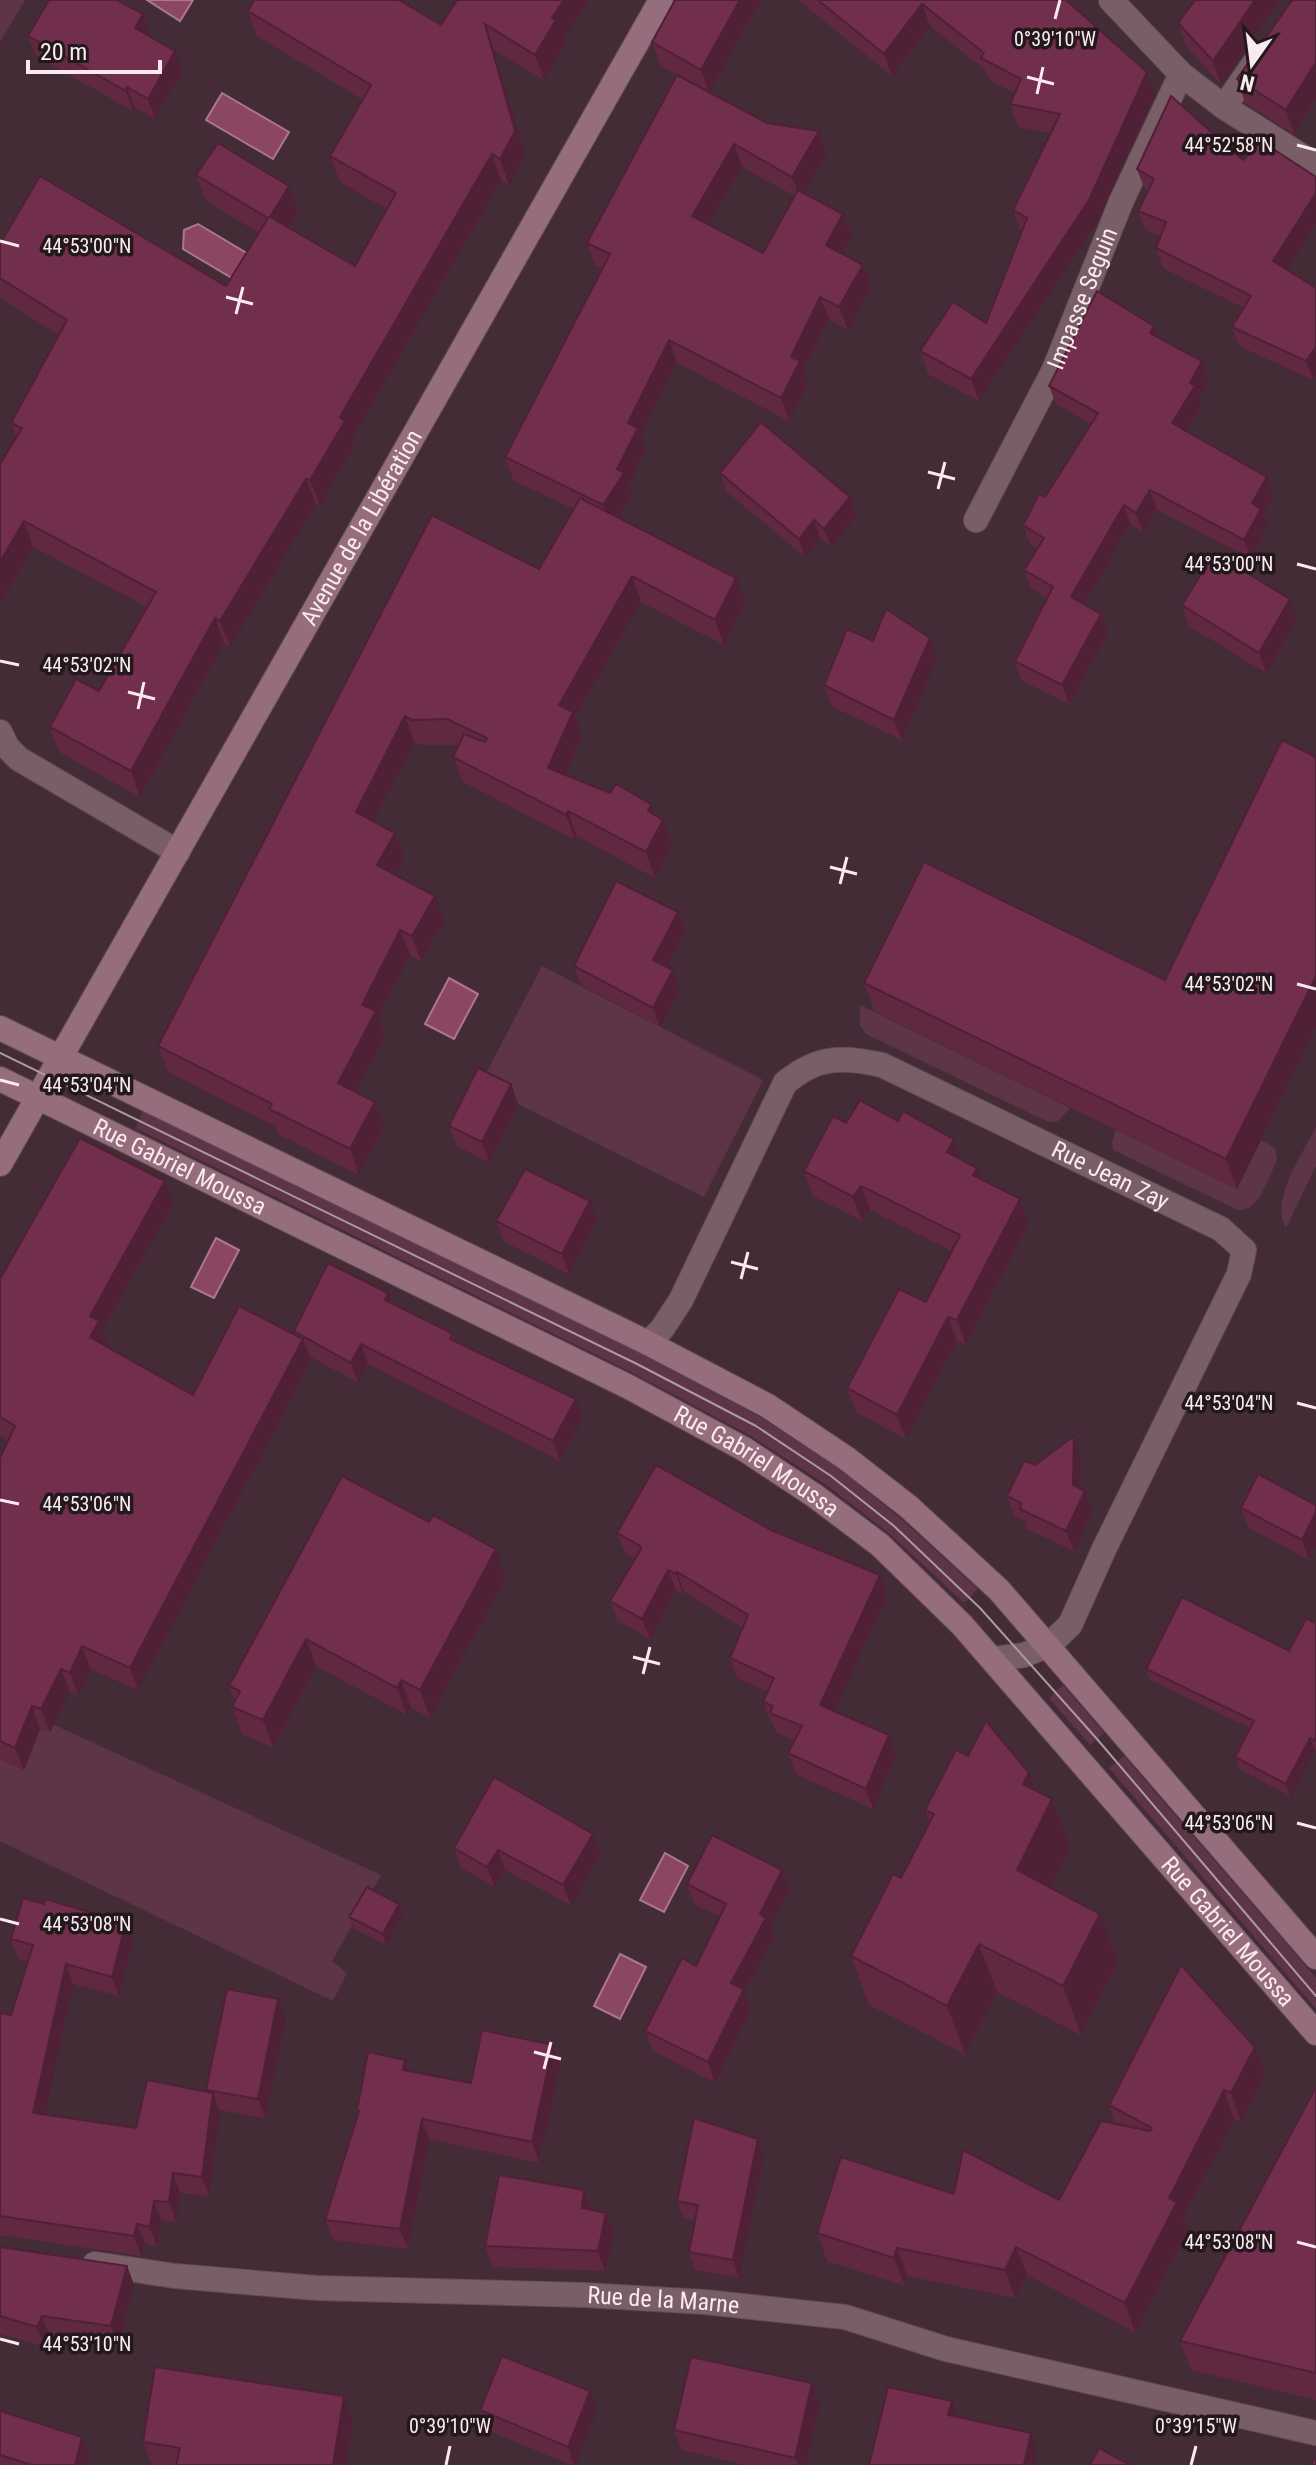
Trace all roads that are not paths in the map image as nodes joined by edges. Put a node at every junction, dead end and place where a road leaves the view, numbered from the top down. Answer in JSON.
{"nodes":[{"id":1,"x":661,"y":0,"type":"edge"},
{"id":2,"x":1111,"y":0,"type":"edge"},
{"id":3,"x":1275,"y":34,"type":"edge"},
{"id":4,"x":1181,"y":74,"type":"junction"},
{"id":5,"x":1224,"y":107,"type":"junction"},
{"id":6,"x":1316,"y":165,"type":"edge"},
{"id":7,"x":976,"y":520,"type":"dead end"},
{"id":8,"x":0,"y":732,"type":"edge"},
{"id":9,"x":178,"y":852,"type":"junction"},
{"id":10,"x":0,"y":1028,"type":"edge"},
{"id":11,"x":60,"y":1056,"type":"junction"},
{"id":12,"x":0,"y":1079,"type":"edge"},
{"id":13,"x":38,"y":1097,"type":"junction"},
{"id":14,"x":0,"y":1164,"type":"edge"},
{"id":15,"x":648,"y":1343,"type":"junction"},
{"id":16,"x":1049,"y":1645,"type":"junction"},
{"id":17,"x":994,"y":1659,"type":"junction"},
{"id":18,"x":1316,"y":1957,"type":"edge"},
{"id":19,"x":1316,"y":2033,"type":"edge"},
{"id":20,"x":73,"y":2261,"type":"edge"},
{"id":21,"x":1316,"y":2433,"type":"edge"}],
"edges":[{"from":1,"to":9,"type":"street","name":"Avenue de la Libération"},
{"from":2,"to":4,"type":"street"},
{"from":3,"to":5,"type":"street"},
{"from":4,"to":5,"type":"street"},
{"from":4,"to":7,"type":"street","name":"Impasse Seguin"},
{"from":5,"to":6,"type":"street"},
{"from":8,"to":9,"type":"street"},
{"from":9,"to":11,"type":"street","name":"Avenue de la Libération"},
{"from":10,"to":11,"type":"street","name":"Rue Gabriel Moussa"},
{"from":11,"to":13,"type":"street","name":"Avenue de la Libération"},
{"from":11,"to":15,"type":"street","name":"Rue Gabriel Moussa"},
{"from":12,"to":13,"type":"street","name":"Rue Gabriel Moussa"},
{"from":13,"to":14,"type":"street"},
{"from":13,"to":17,"type":"street","name":"Rue Gabriel Moussa"},
{"from":15,"to":16,"type":"street","name":"Rue Gabriel Moussa"},
{"from":15,"to":16,"type":"street","name":"Rue Jean Zay"},
{"from":16,"to":17,"type":"street"},
{"from":16,"to":18,"type":"street","name":"Rue Gabriel Moussa"},
{"from":17,"to":19,"type":"street","name":"Rue Gabriel Moussa"},
{"from":20,"to":21,"type":"street","name":"Rue de la Marne"}]}
